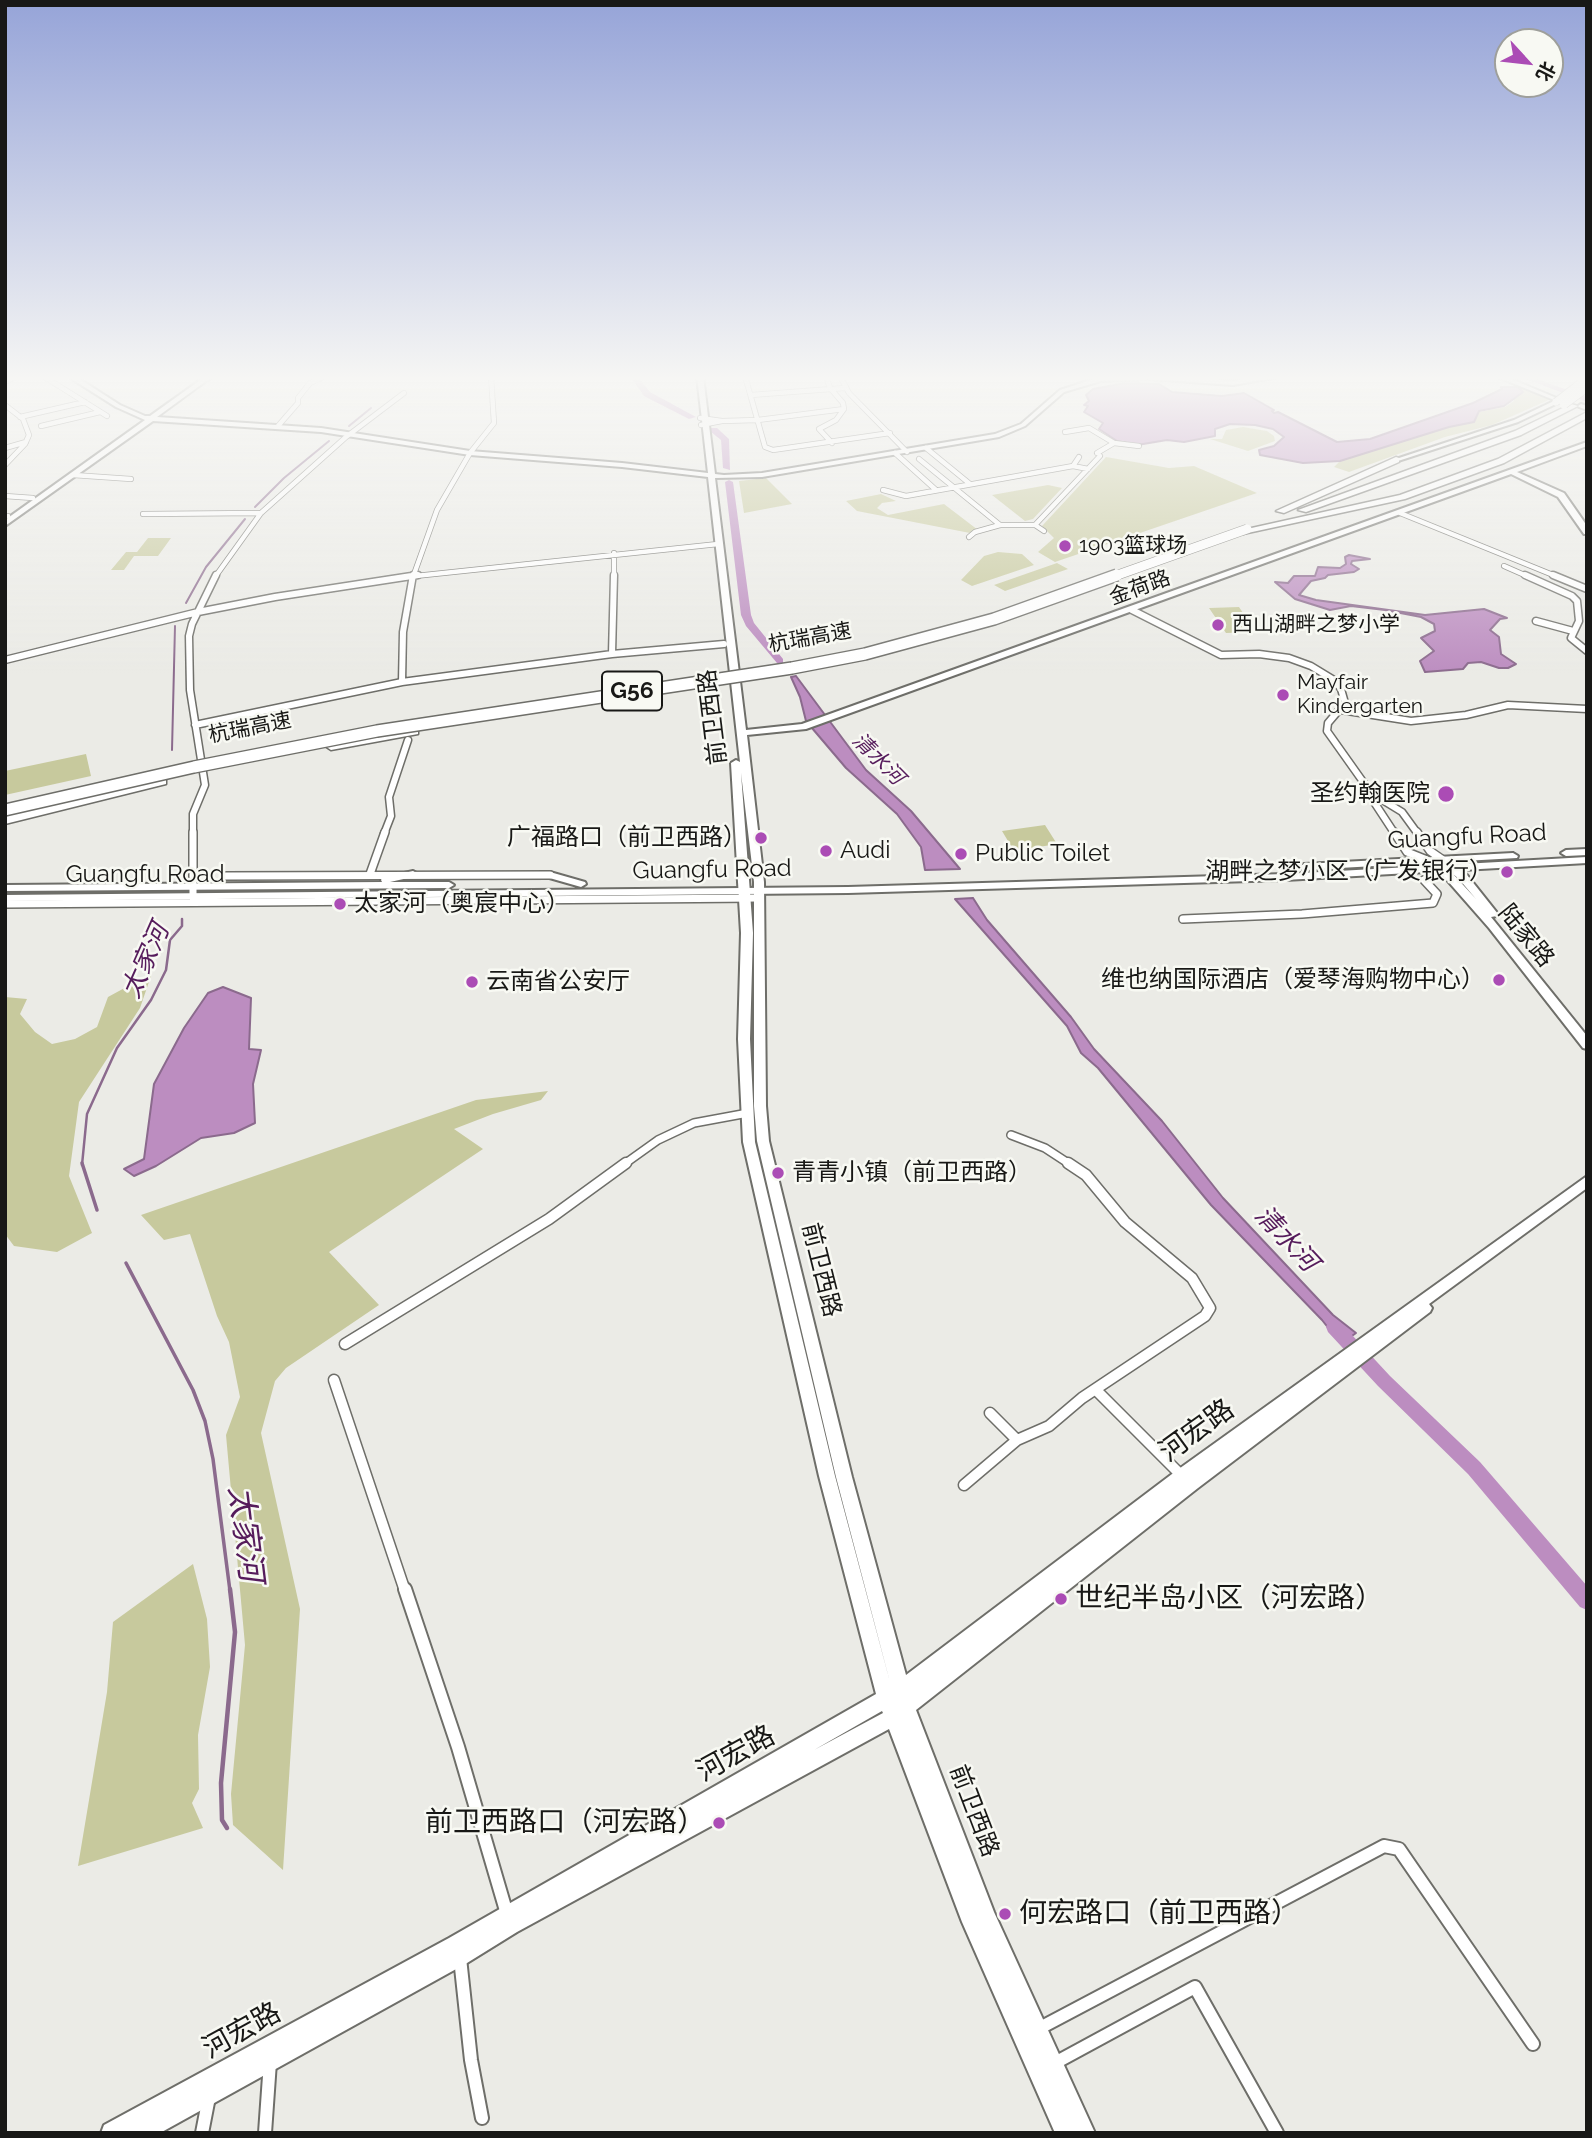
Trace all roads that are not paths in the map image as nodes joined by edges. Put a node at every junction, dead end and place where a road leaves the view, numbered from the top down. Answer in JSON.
{"nodes":[{"id":1,"x":708,"y":475,"type":"edge"},
{"id":2,"x":64,"y":476,"type":"edge"},
{"id":3,"x":72,"y":476,"type":"edge"},
{"id":4,"x":101,"y":476,"type":"edge"},
{"id":5,"x":303,"y":476,"type":"edge"},
{"id":6,"x":457,"y":476,"type":"edge"},
{"id":7,"x":920,"y":476,"type":"edge"},
{"id":8,"x":940,"y":476,"type":"edge"},
{"id":9,"x":960,"y":476,"type":"edge"},
{"id":10,"x":1017,"y":476,"type":"edge"},
{"id":11,"x":1082,"y":476,"type":"edge"},
{"id":12,"x":1360,"y":476,"type":"edge"},
{"id":13,"x":1380,"y":476,"type":"edge"},
{"id":14,"x":1396,"y":476,"type":"edge"},
{"id":15,"x":1461,"y":476,"type":"edge"},
{"id":16,"x":1502,"y":476,"type":"edge"},
{"id":17,"x":1520,"y":476,"type":"edge"},
{"id":18,"x":133,"y":478,"type":"dead end"},
{"id":19,"x":970,"y":484,"type":"junction"},
{"id":20,"x":954,"y":487,"type":"junction"},
{"id":21,"x":883,"y":490,"type":"dead end"},
{"id":22,"x":936,"y":490,"type":"junction"},
{"id":23,"x":5,"y":496,"type":"edge"},
{"id":24,"x":33,"y":498,"type":"junction"},
{"id":25,"x":1281,"y":511,"type":"junction"},
{"id":26,"x":261,"y":513,"type":"junction"},
{"id":27,"x":1400,"y":513,"type":"junction"},
{"id":28,"x":143,"y":514,"type":"dead end"},
{"id":29,"x":6,"y":519,"type":"edge"},
{"id":30,"x":1000,"y":525,"type":"junction"},
{"id":31,"x":1244,"y":529,"type":"junction"},
{"id":32,"x":1587,"y":533,"type":"edge"},
{"id":33,"x":969,"y":537,"type":"dead end"},
{"id":34,"x":715,"y":545,"type":"junction"},
{"id":35,"x":614,"y":553,"type":"junction"},
{"id":36,"x":1504,"y":566,"type":"dead end"},
{"id":37,"x":413,"y":576,"type":"junction"},
{"id":38,"x":1587,"y":589,"type":"edge"},
{"id":39,"x":1132,"y":610,"type":"junction"},
{"id":40,"x":198,"y":612,"type":"junction"},
{"id":41,"x":1536,"y":621,"type":"dead end"},
{"id":42,"x":1573,"y":631,"type":"junction"},
{"id":43,"x":724,"y":644,"type":"junction"},
{"id":44,"x":1587,"y":651,"type":"edge"},
{"id":45,"x":612,"y":654,"type":"junction"},
{"id":46,"x":5,"y":660,"type":"edge"},
{"id":47,"x":402,"y":682,"type":"junction"},
{"id":48,"x":609,"y":694,"type":"junction"},
{"id":49,"x":1587,"y":709,"type":"edge"},
{"id":50,"x":1341,"y":710,"type":"junction"},
{"id":51,"x":194,"y":725,"type":"junction"},
{"id":52,"x":741,"y":733,"type":"junction"},
{"id":53,"x":408,"y":740,"type":"dead end"},
{"id":54,"x":1371,"y":793,"type":"junction"},
{"id":55,"x":5,"y":803,"type":"edge"},
{"id":56,"x":5,"y":810,"type":"edge"},
{"id":57,"x":5,"y":820,"type":"edge"},
{"id":58,"x":1587,"y":852,"type":"edge"},
{"id":59,"x":1427,"y":860,"type":"junction"},
{"id":60,"x":1587,"y":860,"type":"edge"},
{"id":61,"x":1446,"y":866,"type":"junction"},
{"id":62,"x":370,"y":874,"type":"junction"},
{"id":63,"x":413,"y":874,"type":"junction"},
{"id":64,"x":550,"y":875,"type":"joint"},
{"id":65,"x":226,"y":876,"type":"joint"},
{"id":66,"x":1424,"y":880,"type":"dead end"},
{"id":67,"x":581,"y":884,"type":"junction"},
{"id":68,"x":364,"y":885,"type":"junction"},
{"id":69,"x":5,"y":888,"type":"edge"},
{"id":70,"x":192,"y":888,"type":"junction"},
{"id":71,"x":752,"y":890,"type":"junction"},
{"id":72,"x":95,"y":896,"type":"junction"},
{"id":73,"x":226,"y":897,"type":"junction"},
{"id":74,"x":5,"y":898,"type":"edge"},
{"id":75,"x":283,"y":902,"type":"junction"},
{"id":76,"x":40,"y":903,"type":"junction"},
{"id":77,"x":5,"y":904,"type":"edge"},
{"id":78,"x":1183,"y":919,"type":"dead end"},
{"id":79,"x":1587,"y":1032,"type":"edge"},
{"id":80,"x":1587,"y":1045,"type":"edge"},
{"id":81,"x":748,"y":1113,"type":"junction"},
{"id":82,"x":1011,"y":1135,"type":"dead end"},
{"id":83,"x":1587,"y":1181,"type":"edge"},
{"id":84,"x":1587,"y":1190,"type":"edge"},
{"id":85,"x":345,"y":1344,"type":"dead end"},
{"id":86,"x":1366,"y":1346,"type":"junction"},
{"id":87,"x":1347,"y":1360,"type":"junction"},
{"id":88,"x":334,"y":1380,"type":"dead end"},
{"id":89,"x":1096,"y":1390,"type":"junction"},
{"id":90,"x":990,"y":1413,"type":"dead end"},
{"id":91,"x":1017,"y":1440,"type":"junction"},
{"id":92,"x":1182,"y":1476,"type":"junction"},
{"id":93,"x":964,"y":1485,"type":"dead end"},
{"id":94,"x":897,"y":1703,"type":"junction"},
{"id":95,"x":507,"y":1914,"type":"junction"},
{"id":96,"x":460,"y":1956,"type":"junction"},
{"id":97,"x":1030,"y":2033,"type":"junction"},
{"id":98,"x":1533,"y":2044,"type":"dead end"},
{"id":99,"x":271,"y":2059,"type":"junction"},
{"id":100,"x":1053,"y":2064,"type":"junction"},
{"id":101,"x":210,"y":2094,"type":"junction"},
{"id":102,"x":482,"y":2118,"type":"dead end"},
{"id":103,"x":112,"y":2133,"type":"edge"},
{"id":104,"x":138,"y":2133,"type":"edge"},
{"id":105,"x":202,"y":2133,"type":"edge"},
{"id":106,"x":265,"y":2133,"type":"edge"},
{"id":107,"x":1066,"y":2133,"type":"edge"},
{"id":108,"x":1084,"y":2133,"type":"edge"},
{"id":109,"x":1278,"y":2133,"type":"edge"}],
"edges":[{"from":1,"to":34,"type":"main road","name":"前卫西路"},
{"from":2,"to":24,"type":"main road"},
{"from":3,"to":29,"type":"main road"},
{"from":4,"to":18,"type":"street"},
{"from":5,"to":26,"type":"street"},
{"from":6,"to":37,"type":"street"},
{"from":7,"to":22,"type":"street"},
{"from":8,"to":20,"type":"street"},
{"from":9,"to":19,"type":"street"},
{"from":10,"to":19,"type":"street"},
{"from":11,"to":30,"type":"street"},
{"from":12,"to":25,"type":"highway"},
{"from":13,"to":25,"type":"highway","name":"杭瑞高速","number":"G56"},
{"from":14,"to":31,"type":"highway","name":"杭瑞高速","number":"G56"},
{"from":15,"to":31,"type":"highway"},
{"from":16,"to":27,"type":"main road","name":"金荷路"},
{"from":17,"to":32,"type":"main road"},
{"from":19,"to":20,"type":"street"},
{"from":20,"to":22,"type":"street"},
{"from":20,"to":30,"type":"street"},
{"from":21,"to":22,"type":"street"},
{"from":23,"to":24,"type":"street"},
{"from":24,"to":29,"type":"main road"},
{"from":25,"to":31,"type":"highway","name":"杭瑞高速","number":"G56"},
{"from":26,"to":28,"type":"street"},
{"from":26,"to":40,"type":"street"},
{"from":27,"to":38,"type":"street"},
{"from":27,"to":39,"type":"main road","name":"金荷路"},
{"from":30,"to":33,"type":"street"},
{"from":31,"to":48,"type":"highway","name":"杭瑞高速","number":"G56","bridge":true},
{"from":31,"to":55,"type":"highway","name":"杭瑞高速","number":"G56"},
{"from":34,"to":35,"type":"street"},
{"from":34,"to":43,"type":"main road","name":"前卫西路"},
{"from":34,"to":52,"type":"main road","name":"前卫西路"},
{"from":35,"to":37,"type":"street"},
{"from":35,"to":45,"type":"street"},
{"from":36,"to":42,"type":"street"},
{"from":37,"to":40,"type":"street"},
{"from":37,"to":47,"type":"street"},
{"from":39,"to":50,"type":"street"},
{"from":39,"to":52,"type":"main road","name":"金荷路"},
{"from":40,"to":46,"type":"street"},
{"from":40,"to":51,"type":"street"},
{"from":41,"to":42,"type":"street"},
{"from":42,"to":44,"type":"street"},
{"from":43,"to":45,"type":"street"},
{"from":43,"to":71,"type":"main road","name":"前卫西路"},
{"from":45,"to":47,"type":"street"},
{"from":47,"to":51,"type":"street"},
{"from":48,"to":56,"type":"highway","name":"杭瑞高速","number":"G56","bridge":true},
{"from":48,"to":57,"type":"highway","bridge":true},
{"from":49,"to":50,"type":"street"},
{"from":50,"to":54,"type":"street"},
{"from":51,"to":70,"type":"street"},
{"from":52,"to":71,"type":"main road","name":"前卫西路"},
{"from":53,"to":62,"type":"street"},
{"from":54,"to":59,"type":"street"},
{"from":54,"to":61,"type":"street"},
{"from":58,"to":61,"type":"main road","name":"Guangfu Road"},
{"from":59,"to":61,"type":"main road","name":"陆家路"},
{"from":59,"to":71,"type":"main road","name":"Guangfu Road"},
{"from":60,"to":61,"type":"main road","name":"Guangfu Road"},
{"from":61,"to":71,"type":"main road","name":"Guangfu Road"},
{"from":61,"to":79,"type":"main road","name":"陆家路"},
{"from":61,"to":80,"type":"main road","name":"陆家路"},
{"from":62,"to":63,"type":"street"},
{"from":62,"to":65,"type":"street"},
{"from":63,"to":64,"type":"street"},
{"from":63,"to":68,"type":"main road"},
{"from":64,"to":67,"type":"main road"},
{"from":65,"to":70,"type":"main road"},
{"from":66,"to":78,"type":"street"},
{"from":67,"to":68,"type":"main road","name":"Guangfu Road"},
{"from":67,"to":71,"type":"main road","name":"Guangfu Road"},
{"from":68,"to":70,"type":"main road","name":"Guangfu Road"},
{"from":69,"to":70,"type":"main road","name":"Guangfu Road"},
{"from":70,"to":72,"type":"main road","name":"Guangfu Road"},
{"from":70,"to":73,"type":"main road","name":"Guangfu Road"},
{"from":71,"to":73,"type":"main road","name":"Guangfu Road"},
{"from":71,"to":75,"type":"street"},
{"from":71,"to":81,"type":"main road","name":"前卫西路"},
{"from":71,"to":94,"type":"main road","name":"前卫西路"},
{"from":72,"to":74,"type":"main road","name":"Guangfu Road"},
{"from":72,"to":76,"type":"main road"},
{"from":73,"to":75,"type":"main road"},
{"from":75,"to":76,"type":"street"},
{"from":76,"to":77,"type":"street"},
{"from":81,"to":85,"type":"street"},
{"from":81,"to":94,"type":"main road","name":"前卫西路"},
{"from":82,"to":89,"type":"street"},
{"from":83,"to":86,"type":"main road"},
{"from":84,"to":86,"type":"main road"},
{"from":86,"to":87,"type":"main road"},
{"from":87,"to":92,"type":"main road","name":"河宏路"},
{"from":87,"to":94,"type":"main road","name":"河宏路"},
{"from":88,"to":95,"type":"street"},
{"from":89,"to":91,"type":"street"},
{"from":89,"to":92,"type":"street"},
{"from":90,"to":91,"type":"street"},
{"from":91,"to":93,"type":"street"},
{"from":92,"to":94,"type":"main road","name":"河宏路"},
{"from":94,"to":95,"type":"main road","name":"河宏路"},
{"from":94,"to":96,"type":"main road","name":"河宏路"},
{"from":94,"to":97,"type":"main road","name":"前卫西路"},
{"from":95,"to":103,"type":"main road","name":"河宏路"},
{"from":96,"to":99,"type":"main road","name":"河宏路"},
{"from":96,"to":102,"type":"street"},
{"from":97,"to":98,"type":"street"},
{"from":97,"to":100,"type":"main road","name":"前卫西路"},
{"from":97,"to":107,"type":"main road","name":"前卫西路"},
{"from":99,"to":101,"type":"main road","name":"河宏路"},
{"from":99,"to":106,"type":"street"},
{"from":100,"to":108,"type":"main road","name":"前卫西路"},
{"from":100,"to":109,"type":"street"},
{"from":101,"to":104,"type":"main road","name":"河宏路"},
{"from":101,"to":105,"type":"street"}]}
